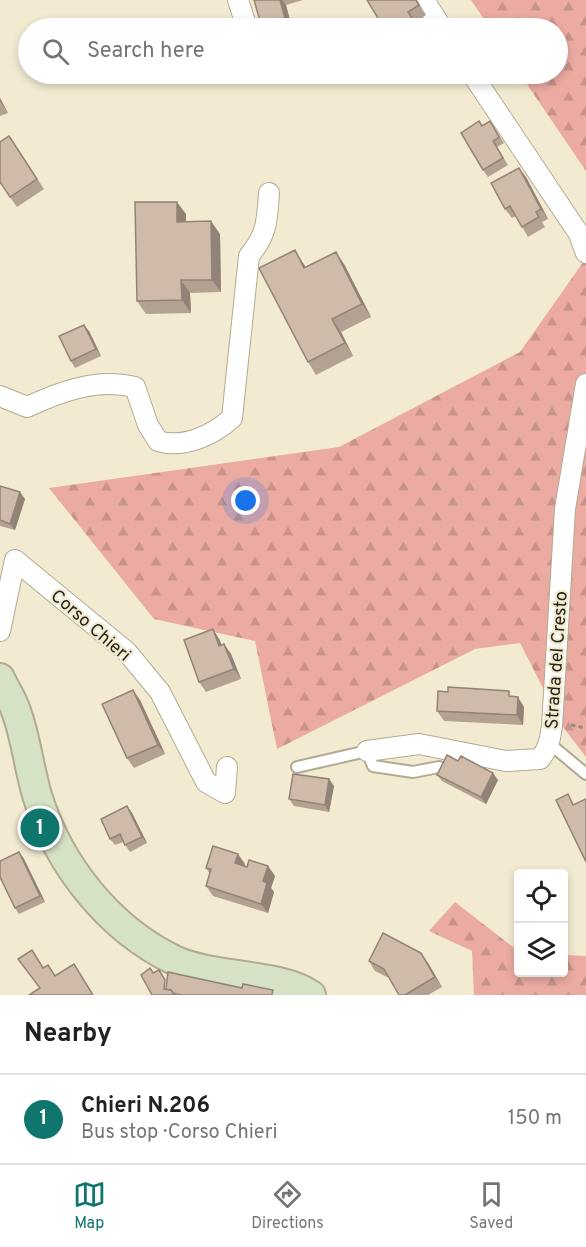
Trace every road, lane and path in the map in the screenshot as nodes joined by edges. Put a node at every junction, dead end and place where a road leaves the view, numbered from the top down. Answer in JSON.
{"nodes":[{"id":1,"x":238,"y":0,"type":"edge"},
{"id":2,"x":424,"y":0,"type":"edge"},
{"id":3,"x":244,"y":18,"type":"edge"},
{"id":4,"x":436,"y":18,"type":"edge"},
{"id":5,"x":478,"y":84,"type":"edge"},
{"id":6,"x":269,"y":193,"type":"dead end"},
{"id":7,"x":586,"y":253,"type":"edge"},
{"id":8,"x":586,"y":384,"type":"edge"},
{"id":9,"x":0,"y":396,"type":"edge"},
{"id":10,"x":0,"y":631,"type":"edge"},
{"id":11,"x":0,"y":678,"type":"edge"},
{"id":12,"x":581,"y":725,"type":"dead end"},
{"id":13,"x":586,"y":728,"type":"edge"},
{"id":14,"x":550,"y":744,"type":"junction"},
{"id":15,"x":367,"y":751,"type":"junction"},
{"id":16,"x":227,"y":767,"type":"dead end"},
{"id":17,"x":297,"y":767,"type":"dead end"},
{"id":18,"x":439,"y":767,"type":"edge"},
{"id":19,"x":586,"y":774,"type":"edge"},
{"id":20,"x":311,"y":995,"type":"edge"}],
"edges":[{"from":1,"to":3,"type":"street"},
{"from":2,"to":4,"type":"street"},
{"from":5,"to":7,"type":"street"},
{"from":6,"to":9,"type":"street"},
{"from":8,"to":14,"type":"street","name":"Strada del Cresto"},
{"from":10,"to":16,"type":"street","name":"Corso Chieri"},
{"from":11,"to":20,"type":"main road"},
{"from":12,"to":13,"type":"path"},
{"from":14,"to":15,"type":"street","name":"Strada del Cresto"},
{"from":14,"to":19,"type":"lane"},
{"from":15,"to":17,"type":"lane"},
{"from":15,"to":18,"type":"lane"}]}
